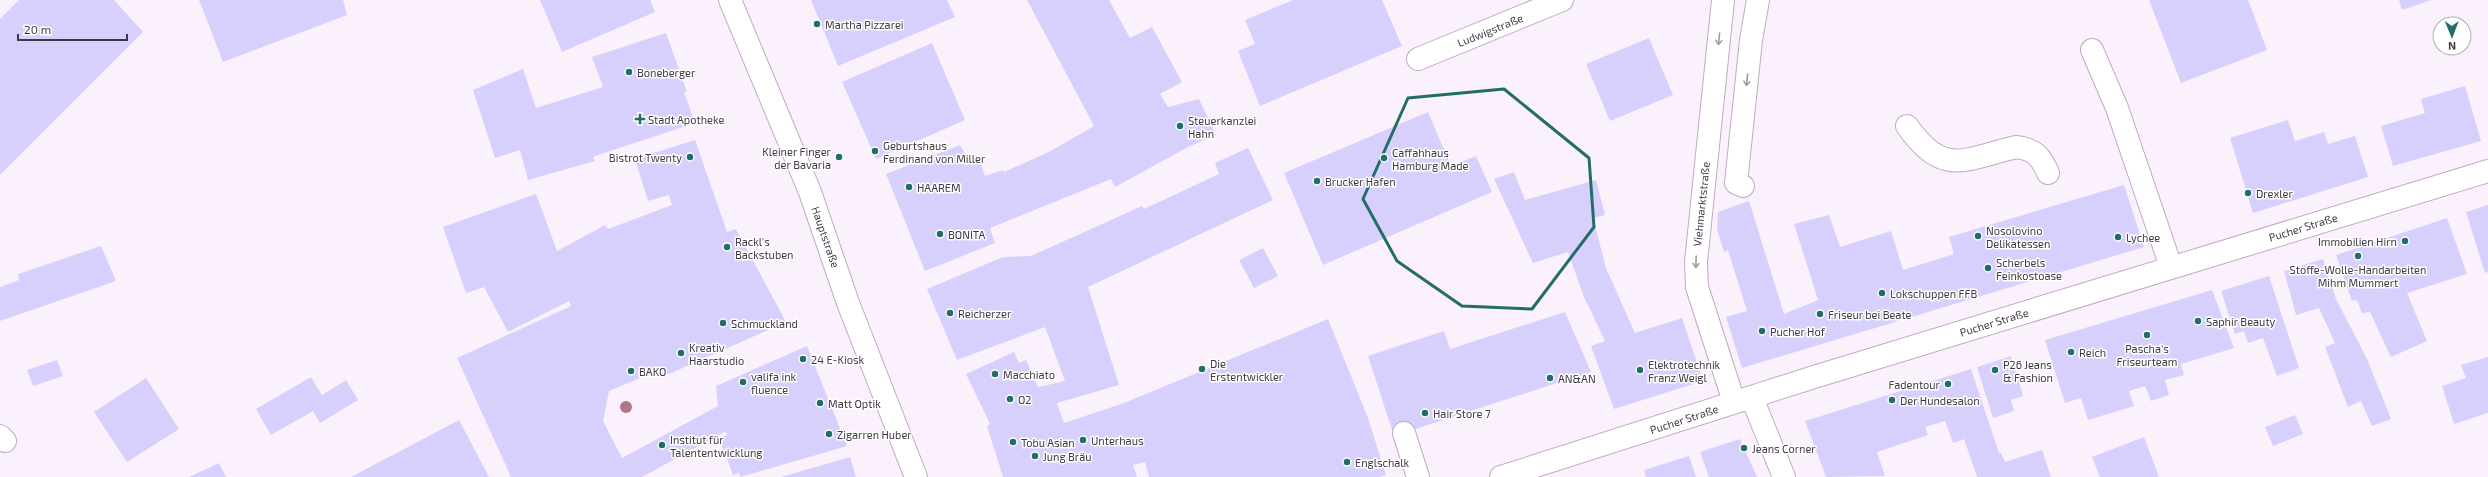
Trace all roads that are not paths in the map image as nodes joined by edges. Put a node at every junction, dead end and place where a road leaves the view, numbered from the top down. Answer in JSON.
{"nodes":[{"id":1,"x":730,"y":0,"type":"edge"},
{"id":2,"x":1562,"y":0,"type":"edge"},
{"id":3,"x":1723,"y":0,"type":"edge"},
{"id":4,"x":1758,"y":0,"type":"edge"},
{"id":5,"x":2092,"y":50,"type":"dead end"},
{"id":6,"x":1418,"y":59,"type":"dead end"},
{"id":7,"x":1907,"y":126,"type":"dead end"},
{"id":8,"x":2488,"y":171,"type":"edge"},
{"id":9,"x":2048,"y":174,"type":"dead end"},
{"id":10,"x":1743,"y":186,"type":"dead end"},
{"id":11,"x":2171,"y":267,"type":"junction"},
{"id":12,"x":1743,"y":400,"type":"junction"},
{"id":13,"x":1404,"y":433,"type":"dead end"},
{"id":14,"x":916,"y":477,"type":"edge"},
{"id":15,"x":1418,"y":477,"type":"edge"},
{"id":16,"x":1501,"y":477,"type":"edge"},
{"id":17,"x":1784,"y":477,"type":"edge"}],
"edges":[{"from":1,"to":14,"type":"street","name":"Hauptstraße"},
{"from":2,"to":6,"type":"street","name":"Ludwigstraße"},
{"from":3,"to":12,"type":"street","name":"Viehmarktstraße","one_way":true},
{"from":4,"to":10,"type":"street","one_way":true},
{"from":5,"to":11,"type":"street"},
{"from":7,"to":9,"type":"street"},
{"from":8,"to":11,"type":"street","name":"Pucher Straße"},
{"from":11,"to":12,"type":"street","name":"Pucher Straße"},
{"from":12,"to":16,"type":"street","name":"Pucher Straße"},
{"from":12,"to":17,"type":"street","name":"Viehmarktstraße"},
{"from":13,"to":15,"type":"street"}]}
